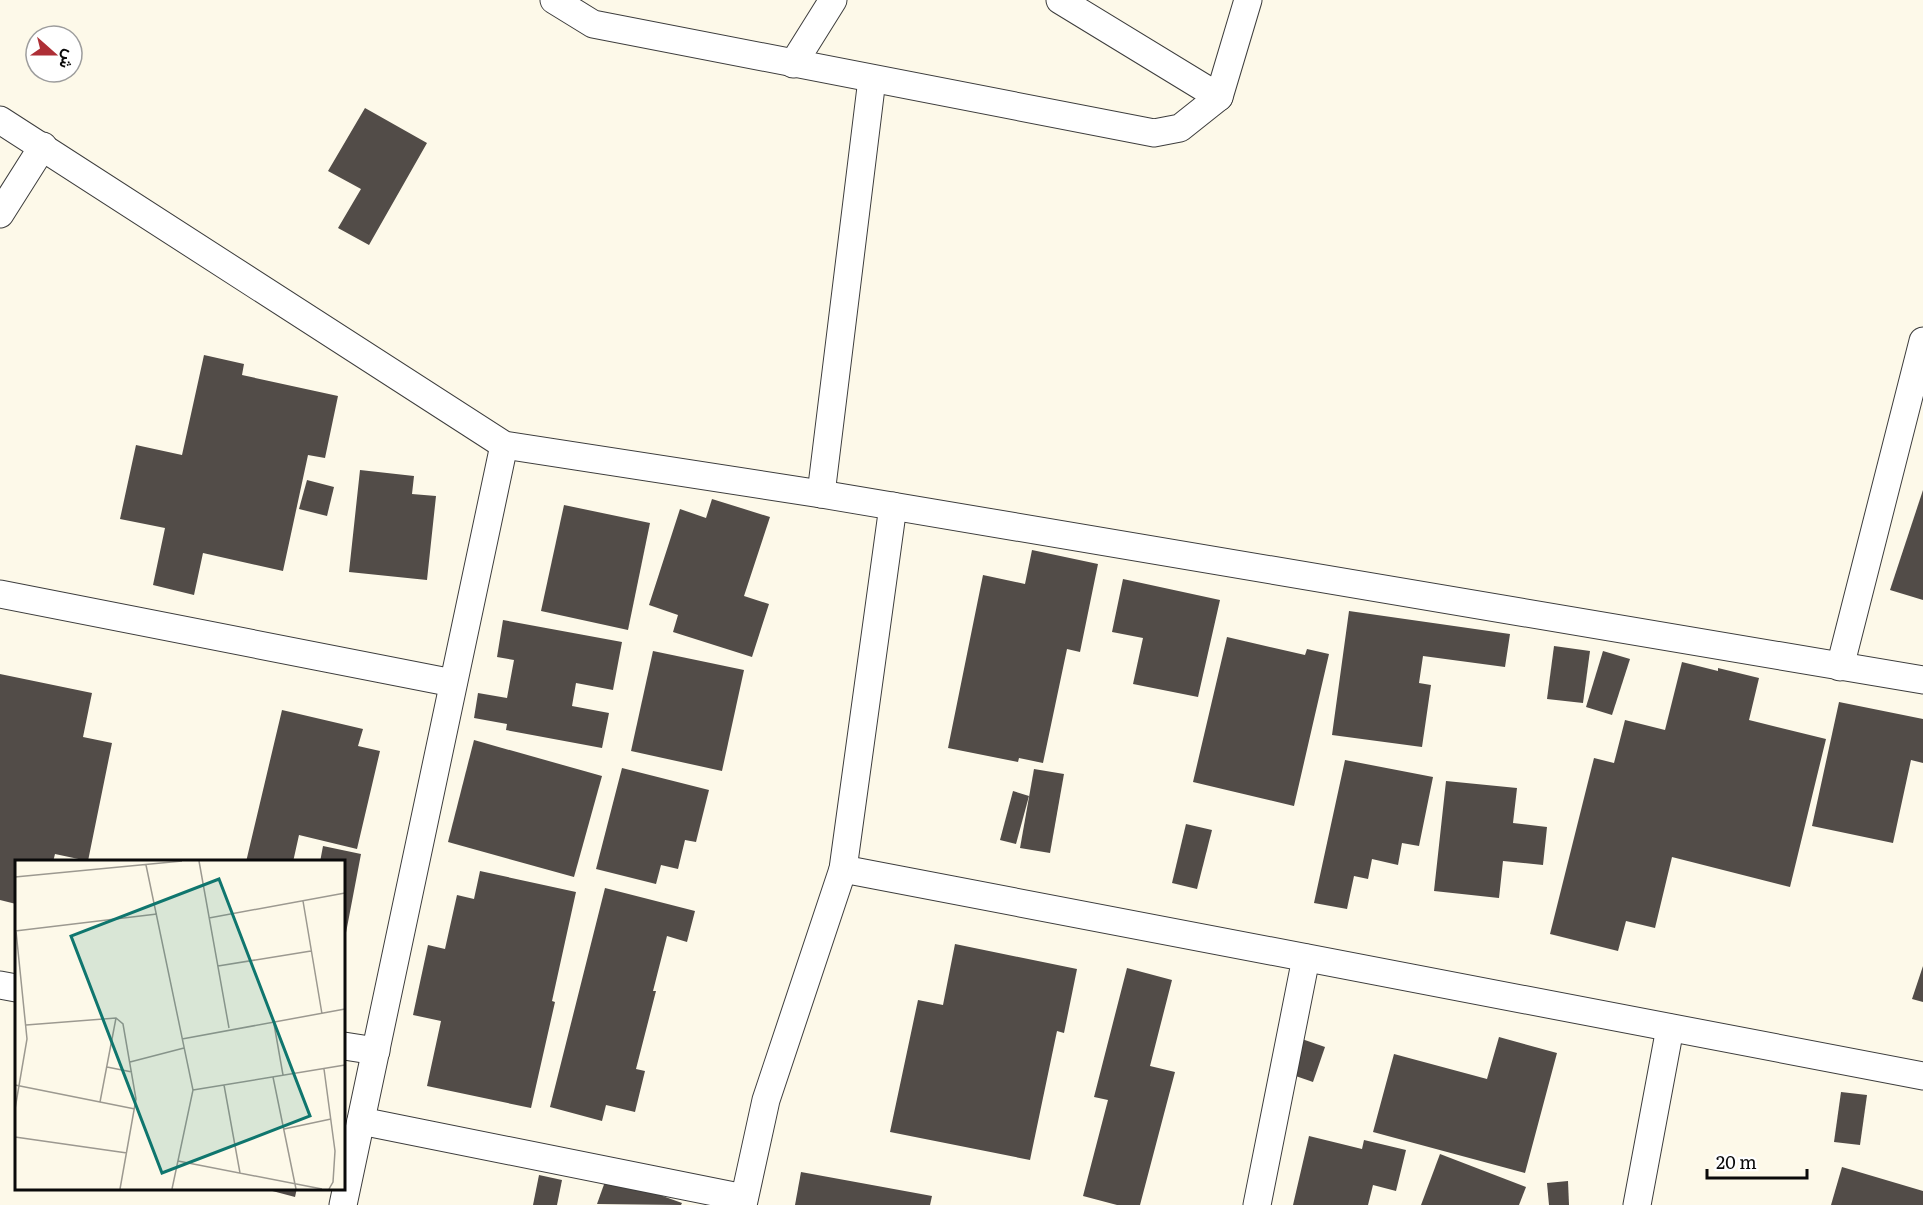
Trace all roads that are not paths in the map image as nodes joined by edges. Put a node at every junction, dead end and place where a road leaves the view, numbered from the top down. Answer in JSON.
{"nodes":[{"id":1,"x":554,"y":0,"type":"edge"},
{"id":2,"x":833,"y":0,"type":"edge"},
{"id":3,"x":1060,"y":0,"type":"edge"},
{"id":4,"x":1248,"y":0,"type":"edge"},
{"id":5,"x":793,"y":64,"type":"junction"},
{"id":6,"x":872,"y":79,"type":"junction"},
{"id":7,"x":1219,"y":97,"type":"junction"},
{"id":8,"x":0,"y":120,"type":"edge"},
{"id":9,"x":43,"y":146,"type":"junction"},
{"id":10,"x":0,"y":214,"type":"edge"},
{"id":11,"x":1923,"y":341,"type":"edge"},
{"id":12,"x":504,"y":445,"type":"junction"},
{"id":13,"x":821,"y":494,"type":"junction"},
{"id":14,"x":893,"y":506,"type":"junction"},
{"id":15,"x":0,"y":594,"type":"edge"},
{"id":16,"x":1840,"y":667,"type":"junction"},
{"id":17,"x":1923,"y":680,"type":"edge"},
{"id":18,"x":453,"y":683,"type":"junction"},
{"id":19,"x":843,"y":869,"type":"junction"},
{"id":20,"x":1306,"y":958,"type":"junction"},
{"id":21,"x":0,"y":985,"type":"edge"},
{"id":22,"x":15,"y":988,"type":"edge"},
{"id":23,"x":1670,"y":1028,"type":"junction"},
{"id":24,"x":345,"y":1046,"type":"edge"},
{"id":25,"x":376,"y":1051,"type":"junction"},
{"id":26,"x":1923,"y":1076,"type":"edge"},
{"id":27,"x":361,"y":1121,"type":"junction"},
{"id":28,"x":743,"y":1201,"type":"edge"},
{"id":29,"x":343,"y":1205,"type":"edge"},
{"id":30,"x":1257,"y":1205,"type":"edge"},
{"id":31,"x":1636,"y":1205,"type":"edge"}],
"edges":[{"from":1,"to":5,"type":"street"},
{"from":2,"to":5,"type":"street"},
{"from":3,"to":7,"type":"street"},
{"from":4,"to":7,"type":"street"},
{"from":5,"to":6,"type":"street"},
{"from":6,"to":7,"type":"street"},
{"from":6,"to":13,"type":"street"},
{"from":8,"to":9,"type":"street"},
{"from":9,"to":10,"type":"street"},
{"from":9,"to":12,"type":"street"},
{"from":11,"to":16,"type":"street"},
{"from":12,"to":13,"type":"street"},
{"from":12,"to":18,"type":"street"},
{"from":13,"to":14,"type":"street"},
{"from":14,"to":16,"type":"street"},
{"from":14,"to":19,"type":"street"},
{"from":15,"to":18,"type":"street"},
{"from":16,"to":17,"type":"street"},
{"from":18,"to":25,"type":"street"},
{"from":19,"to":20,"type":"street"},
{"from":19,"to":28,"type":"street"},
{"from":20,"to":23,"type":"street"},
{"from":20,"to":30,"type":"street"},
{"from":21,"to":22,"type":"street"},
{"from":23,"to":26,"type":"street"},
{"from":23,"to":31,"type":"street"},
{"from":24,"to":25,"type":"street"},
{"from":25,"to":27,"type":"street"},
{"from":27,"to":28,"type":"street"},
{"from":27,"to":29,"type":"street"}]}
